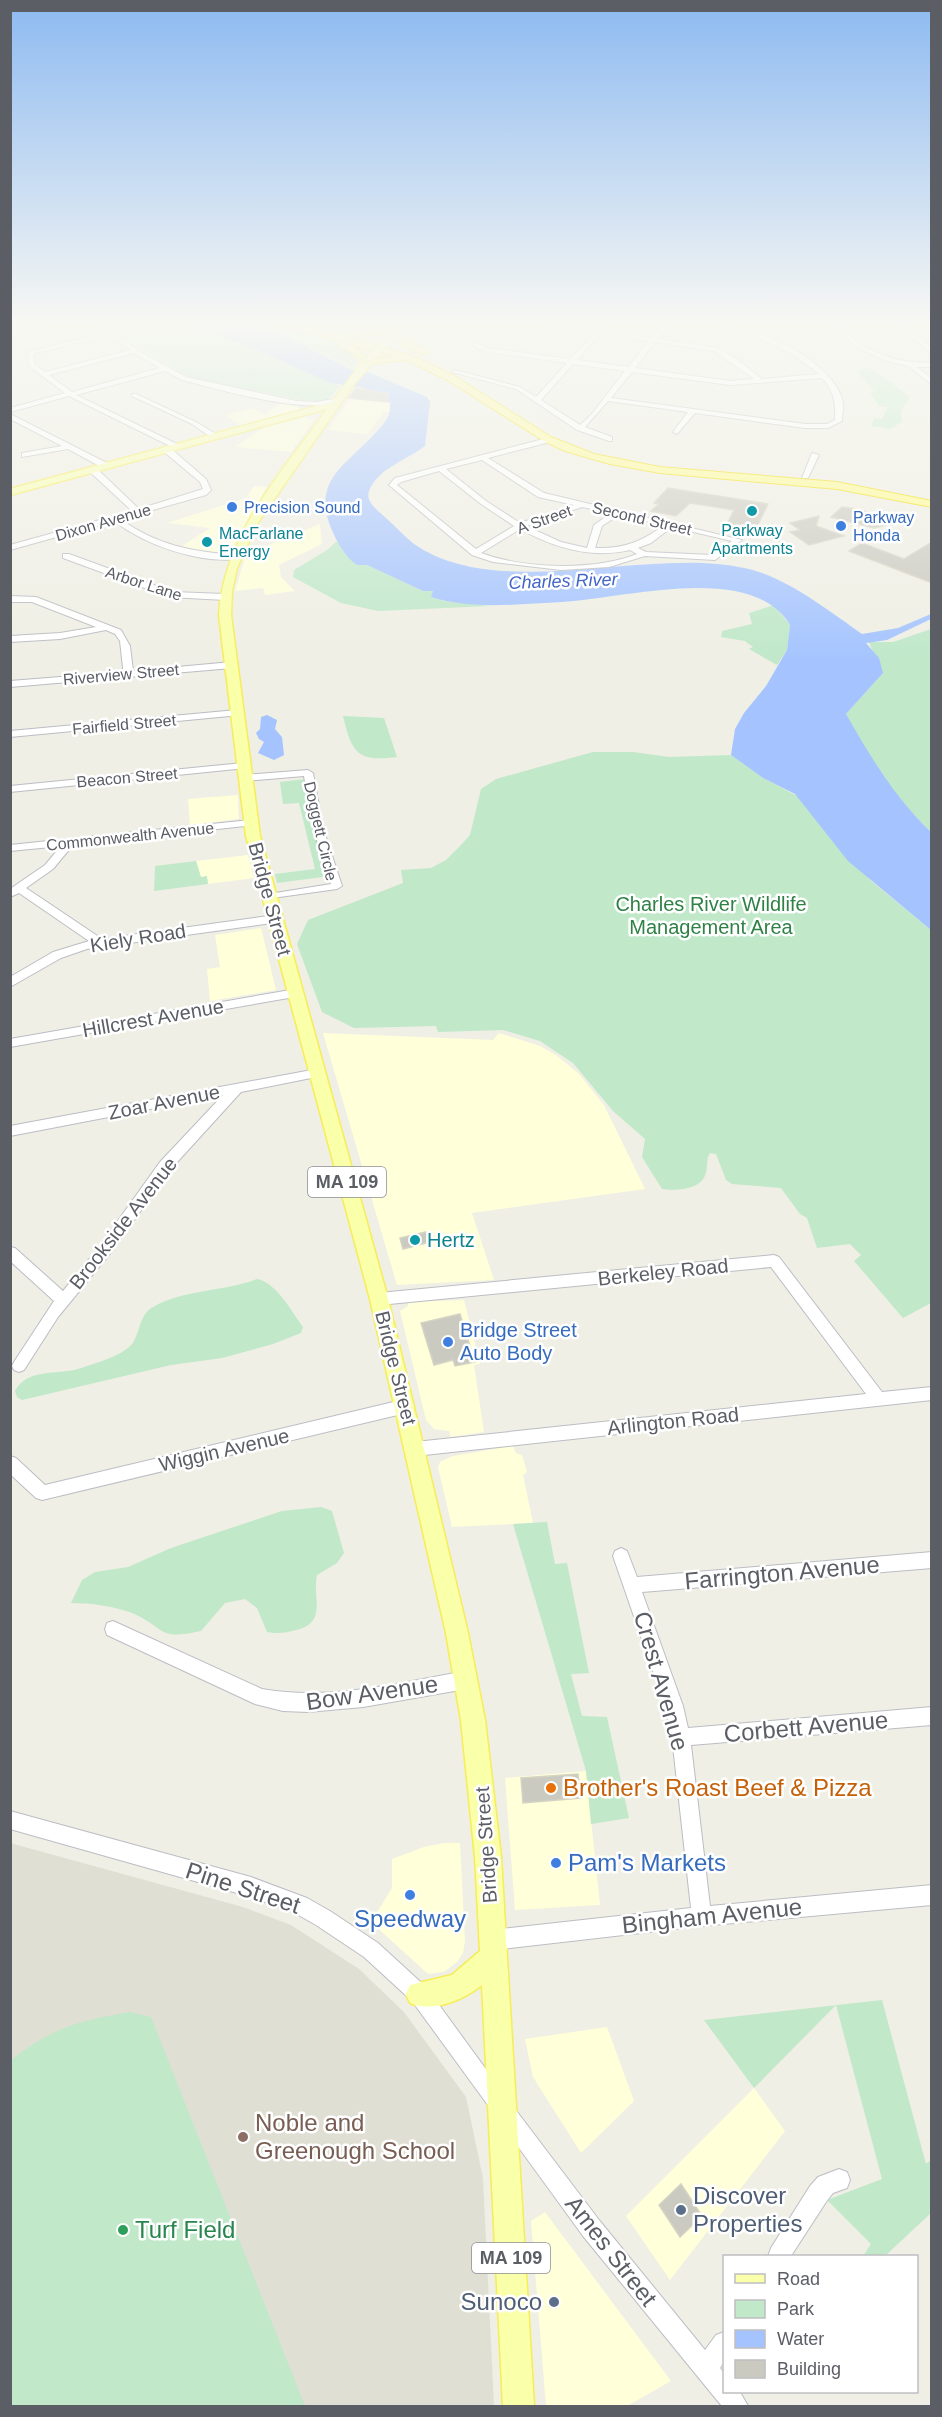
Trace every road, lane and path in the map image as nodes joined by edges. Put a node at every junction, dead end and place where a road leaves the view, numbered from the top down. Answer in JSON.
{"nodes":[{"id":1,"x":50,"y":437,"type":"edge"},
{"id":2,"x":150,"y":437,"type":"edge"},
{"id":3,"x":211,"y":437,"type":"edge"},
{"id":4,"x":312,"y":437,"type":"edge"},
{"id":5,"x":542,"y":437,"type":"edge"},
{"id":6,"x":556,"y":437,"type":"edge"},
{"id":7,"x":603,"y":437,"type":"edge"},
{"id":8,"x":609,"y":439,"type":"dead end"},
{"id":9,"x":547,"y":440,"type":"junction"},
{"id":10,"x":69,"y":447,"type":"junction"},
{"id":11,"x":171,"y":448,"type":"junction"},
{"id":12,"x":25,"y":455,"type":"dead end"},
{"id":13,"x":815,"y":455,"type":"dead end"},
{"id":14,"x":485,"y":459,"type":"junction"},
{"id":15,"x":106,"y":466,"type":"junction"},
{"id":16,"x":92,"y":470,"type":"junction"},
{"id":17,"x":441,"y":470,"type":"junction"},
{"id":18,"x":805,"y":476,"type":"junction"},
{"id":19,"x":10,"y":492,"type":"edge"},
{"id":20,"x":932,"y":499,"type":"edge"},
{"id":21,"x":932,"y":504,"type":"edge"},
{"id":22,"x":583,"y":505,"type":"junction"},
{"id":23,"x":138,"y":512,"type":"junction"},
{"id":24,"x":618,"y":512,"type":"junction"},
{"id":25,"x":549,"y":514,"type":"junction"},
{"id":26,"x":115,"y":518,"type":"junction"},
{"id":27,"x":557,"y":521,"type":"dead end"},
{"id":28,"x":670,"y":524,"type":"junction"},
{"id":29,"x":519,"y":526,"type":"junction"},
{"id":30,"x":10,"y":548,"type":"edge"},
{"id":31,"x":631,"y":548,"type":"junction"},
{"id":32,"x":591,"y":550,"type":"junction"},
{"id":33,"x":475,"y":553,"type":"junction"},
{"id":34,"x":644,"y":554,"type":"junction"},
{"id":35,"x":66,"y":556,"type":"dead end"},
{"id":36,"x":236,"y":557,"type":"junction"},
{"id":37,"x":225,"y":597,"type":"junction"},
{"id":38,"x":10,"y":598,"type":"edge"},
{"id":39,"x":109,"y":627,"type":"junction"},
{"id":40,"x":10,"y":639,"type":"edge"},
{"id":41,"x":232,"y":664,"type":"junction"},
{"id":42,"x":128,"y":674,"type":"junction"},
{"id":43,"x":10,"y":684,"type":"edge"},
{"id":44,"x":237,"y":713,"type":"junction"},
{"id":45,"x":10,"y":734,"type":"edge"},
{"id":46,"x":244,"y":772,"type":"junction"},
{"id":47,"x":10,"y":789,"type":"edge"},
{"id":48,"x":250,"y":824,"type":"junction"},
{"id":49,"x":69,"y":843,"type":"junction"},
{"id":50,"x":10,"y":848,"type":"edge"},
{"id":51,"x":15,"y":891,"type":"edge"},
{"id":52,"x":269,"y":897,"type":"junction"},
{"id":53,"x":274,"y":919,"type":"junction"},
{"id":54,"x":99,"y":942,"type":"junction"},
{"id":55,"x":10,"y":983,"type":"edge"},
{"id":56,"x":296,"y":993,"type":"junction"},
{"id":57,"x":10,"y":1043,"type":"edge"},
{"id":58,"x":317,"y":1073,"type":"junction"},
{"id":59,"x":237,"y":1088,"type":"junction"},
{"id":60,"x":10,"y":1131,"type":"edge"},
{"id":61,"x":10,"y":1252,"type":"edge"},
{"id":62,"x":379,"y":1299,"type":"junction"},
{"id":63,"x":63,"y":1300,"type":"junction"},
{"id":64,"x":20,"y":1366,"type":"dead end"},
{"id":65,"x":932,"y":1393,"type":"edge"},
{"id":66,"x":879,"y":1399,"type":"junction"},
{"id":67,"x":406,"y":1406,"type":"junction"},
{"id":68,"x":415,"y":1449,"type":"junction"},
{"id":69,"x":10,"y":1462,"type":"edge"},
{"id":70,"x":621,"y":1556,"type":"dead end"},
{"id":71,"x":932,"y":1560,"type":"edge"},
{"id":72,"x":633,"y":1586,"type":"junction"},
{"id":73,"x":113,"y":1629,"type":"dead end"},
{"id":74,"x":466,"y":1680,"type":"junction"},
{"id":75,"x":932,"y":1716,"type":"edge"},
{"id":76,"x":681,"y":1737,"type":"junction"},
{"id":77,"x":10,"y":1820,"type":"edge"},
{"id":78,"x":932,"y":1895,"type":"edge"},
{"id":79,"x":702,"y":1916,"type":"junction"},
{"id":80,"x":494,"y":1948,"type":"junction"},
{"id":81,"x":419,"y":1994,"type":"junction"},
{"id":82,"x":502,"y":2109,"type":"junction"},
{"id":83,"x":839,"y":2180,"type":"dead end"},
{"id":84,"x":780,"y":2255,"type":"edge"},
{"id":85,"x":723,"y":2344,"type":"edge"},
{"id":86,"x":706,"y":2369,"type":"junction"},
{"id":87,"x":723,"y":2389,"type":"edge"},
{"id":88,"x":727,"y":2393,"type":"edge"},
{"id":89,"x":519,"y":2406,"type":"edge"},
{"id":90,"x":737,"y":2406,"type":"edge"}],
"edges":[{"from":1,"to":10,"type":"street"},
{"from":2,"to":11,"type":"street"},
{"from":3,"to":11,"type":"main road"},
{"from":4,"to":36,"type":"main road","name":"Bridge Street","number":"MA 109"},
{"from":5,"to":9,"type":"highway"},
{"from":6,"to":18,"type":"highway"},
{"from":7,"to":8,"type":"street"},
{"from":9,"to":14,"type":"street"},
{"from":9,"to":21,"type":"highway"},
{"from":10,"to":12,"type":"street"},
{"from":10,"to":15,"type":"street"},
{"from":11,"to":15,"type":"main road"},
{"from":11,"to":23,"type":"street","name":"Dixon Avenue"},
{"from":13,"to":18,"type":"street"},
{"from":14,"to":17,"type":"street"},
{"from":14,"to":22,"type":"street","name":"Second Street"},
{"from":15,"to":16,"type":"main road"},
{"from":16,"to":19,"type":"main road"},
{"from":16,"to":23,"type":"street"},
{"from":17,"to":29,"type":"street"},
{"from":17,"to":33,"type":"street"},
{"from":18,"to":20,"type":"highway"},
{"from":22,"to":24,"type":"street","name":"Second Street"},
{"from":22,"to":25,"type":"street","name":"A Street"},
{"from":23,"to":26,"type":"street","name":"Dixon Avenue"},
{"from":24,"to":28,"type":"street","name":"Second Street"},
{"from":24,"to":32,"type":"street"},
{"from":25,"to":27,"type":"street"},
{"from":25,"to":29,"type":"street","name":"A Street"},
{"from":26,"to":30,"type":"street","name":"Dixon Avenue"},
{"from":26,"to":36,"type":"street"},
{"from":28,"to":31,"type":"street"},
{"from":28,"to":34,"type":"street","name":"Second Street"},
{"from":29,"to":32,"type":"street"},
{"from":29,"to":33,"type":"street","name":"A Street"},
{"from":31,"to":32,"type":"street"},
{"from":31,"to":34,"type":"street"},
{"from":33,"to":34,"type":"street"},
{"from":35,"to":37,"type":"street","name":"Arbor Lane"},
{"from":36,"to":37,"type":"main road","name":"Bridge Street","number":"MA 109"},
{"from":37,"to":41,"type":"main road","name":"Bridge Street","number":"MA 109"},
{"from":38,"to":39,"type":"street"},
{"from":39,"to":40,"type":"street"},
{"from":39,"to":42,"type":"street"},
{"from":41,"to":42,"type":"street","name":"Riverview Street"},
{"from":41,"to":44,"type":"main road","name":"Bridge Street","number":"MA 109"},
{"from":42,"to":43,"type":"street","name":"Riverview Street"},
{"from":44,"to":45,"type":"street","name":"Fairfield Street"},
{"from":44,"to":46,"type":"main road","name":"Bridge Street","number":"MA 109"},
{"from":46,"to":47,"type":"street","name":"Beacon Street"},
{"from":46,"to":48,"type":"main road","name":"Bridge Street","number":"MA 109"},
{"from":46,"to":52,"type":"street","name":"Doggett Circle"},
{"from":48,"to":49,"type":"street","name":"Commonwealth Avenue"},
{"from":48,"to":52,"type":"main road","name":"Bridge Street","number":"MA 109"},
{"from":49,"to":50,"type":"street","name":"Commonwealth Avenue"},
{"from":49,"to":51,"type":"street"},
{"from":51,"to":54,"type":"street"},
{"from":52,"to":53,"type":"main road","name":"Bridge Street","number":"MA 109"},
{"from":53,"to":54,"type":"street","name":"Kiely Road"},
{"from":53,"to":56,"type":"main road","name":"Bridge Street","number":"MA 109"},
{"from":54,"to":55,"type":"street","name":"Kiely Road"},
{"from":56,"to":57,"type":"street","name":"Hillcrest Avenue"},
{"from":56,"to":58,"type":"main road","name":"Bridge Street","number":"MA 109"},
{"from":58,"to":59,"type":"street","name":"Zoar Avenue"},
{"from":58,"to":62,"type":"main road","name":"Bridge Street","number":"MA 109"},
{"from":59,"to":60,"type":"street","name":"Zoar Avenue"},
{"from":59,"to":63,"type":"street","name":"Brookside Avenue"},
{"from":61,"to":63,"type":"street"},
{"from":62,"to":66,"type":"street","name":"Berkeley Road"},
{"from":62,"to":67,"type":"main road","name":"Bridge Street","number":"MA 109"},
{"from":63,"to":64,"type":"street","name":"Brookside Avenue"},
{"from":65,"to":66,"type":"street","name":"Arlington Road"},
{"from":66,"to":68,"type":"street","name":"Arlington Road"},
{"from":67,"to":68,"type":"main road","name":"Bridge Street","number":"MA 109"},
{"from":67,"to":69,"type":"street","name":"Wiggin Avenue"},
{"from":68,"to":74,"type":"main road","name":"Bridge Street","number":"MA 109"},
{"from":70,"to":72,"type":"street","name":"Crest Avenue"},
{"from":71,"to":72,"type":"street","name":"Farrington Avenue"},
{"from":72,"to":76,"type":"street","name":"Crest Avenue"},
{"from":73,"to":74,"type":"street","name":"Bow Avenue"},
{"from":74,"to":80,"type":"main road","name":"Bridge Street","number":"MA 109"},
{"from":75,"to":76,"type":"street","name":"Corbett Avenue"},
{"from":76,"to":79,"type":"street","name":"Crest Avenue"},
{"from":77,"to":81,"type":"street","name":"Pine Street"},
{"from":78,"to":79,"type":"street","name":"Bingham Avenue"},
{"from":79,"to":80,"type":"street","name":"Bingham Avenue"},
{"from":80,"to":81,"type":"main road"},
{"from":80,"to":82,"type":"main road","name":"Bridge Street","number":"MA 109"},
{"from":81,"to":82,"type":"street","name":"Pine Street"},
{"from":82,"to":86,"type":"street","name":"Ames Street"},
{"from":82,"to":89,"type":"main road","name":"Bridge Street","number":"MA 109"},
{"from":83,"to":84,"type":"street"},
{"from":85,"to":86,"type":"street"},
{"from":86,"to":87,"type":"street","name":"Ames Street"},
{"from":88,"to":90,"type":"street","name":"Ames Street"}]}
